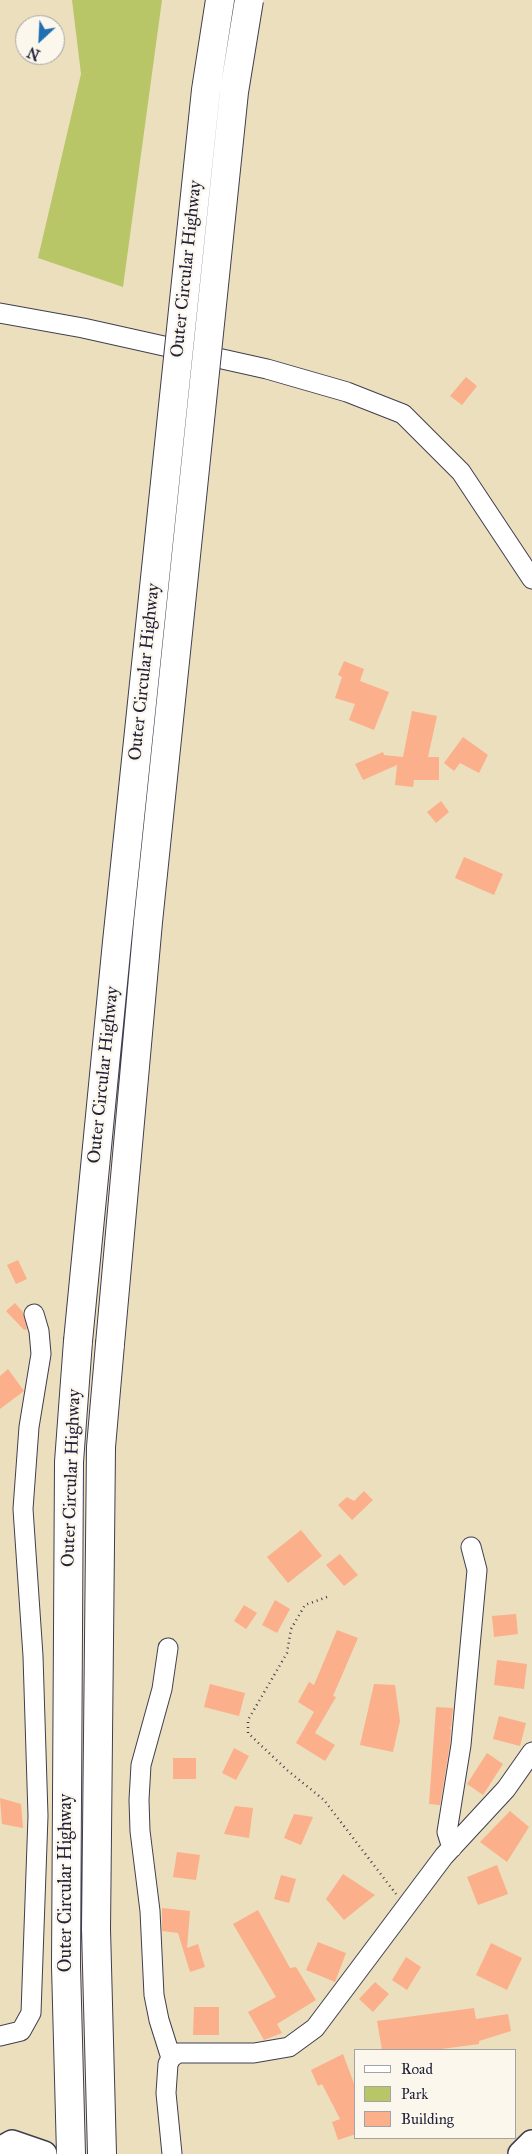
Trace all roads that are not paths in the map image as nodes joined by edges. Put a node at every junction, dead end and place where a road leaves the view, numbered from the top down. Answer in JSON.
{"nodes":[{"id":1,"x":220,"y":0,"type":"edge"},
{"id":2,"x":249,"y":0,"type":"edge"},
{"id":3,"x":0,"y":314,"type":"edge"},
{"id":4,"x":532,"y":579,"type":"edge"},
{"id":5,"x":34,"y":1314,"type":"dead end"},
{"id":6,"x":471,"y":1547,"type":"dead end"},
{"id":7,"x":168,"y":1648,"type":"dead end"},
{"id":8,"x":532,"y":1752,"type":"edge"},
{"id":9,"x":452,"y":1848,"type":"junction"},
{"id":10,"x":0,"y":2036,"type":"edge"},
{"id":11,"x":171,"y":2058,"type":"junction"},
{"id":12,"x":532,"y":2143,"type":"edge"},
{"id":13,"x":6,"y":2147,"type":"edge"},
{"id":14,"x":44,"y":2154,"type":"edge"},
{"id":15,"x":70,"y":2154,"type":"edge"},
{"id":16,"x":102,"y":2154,"type":"edge"},
{"id":17,"x":172,"y":2154,"type":"edge"},
{"id":18,"x":521,"y":2154,"type":"edge"}],
"edges":[{"from":1,"to":15,"type":"highway","name":"Outer Circular Highway","bridge":true},
{"from":2,"to":16,"type":"highway","name":"Outer Circular Highway","bridge":true},
{"from":3,"to":4,"type":"street"},
{"from":5,"to":10,"type":"street"},
{"from":6,"to":9,"type":"street"},
{"from":7,"to":11,"type":"street"},
{"from":8,"to":9,"type":"street"},
{"from":9,"to":11,"type":"street"},
{"from":11,"to":17,"type":"street"},
{"from":12,"to":18,"type":"main road"},
{"from":13,"to":14,"type":"main road"}]}
